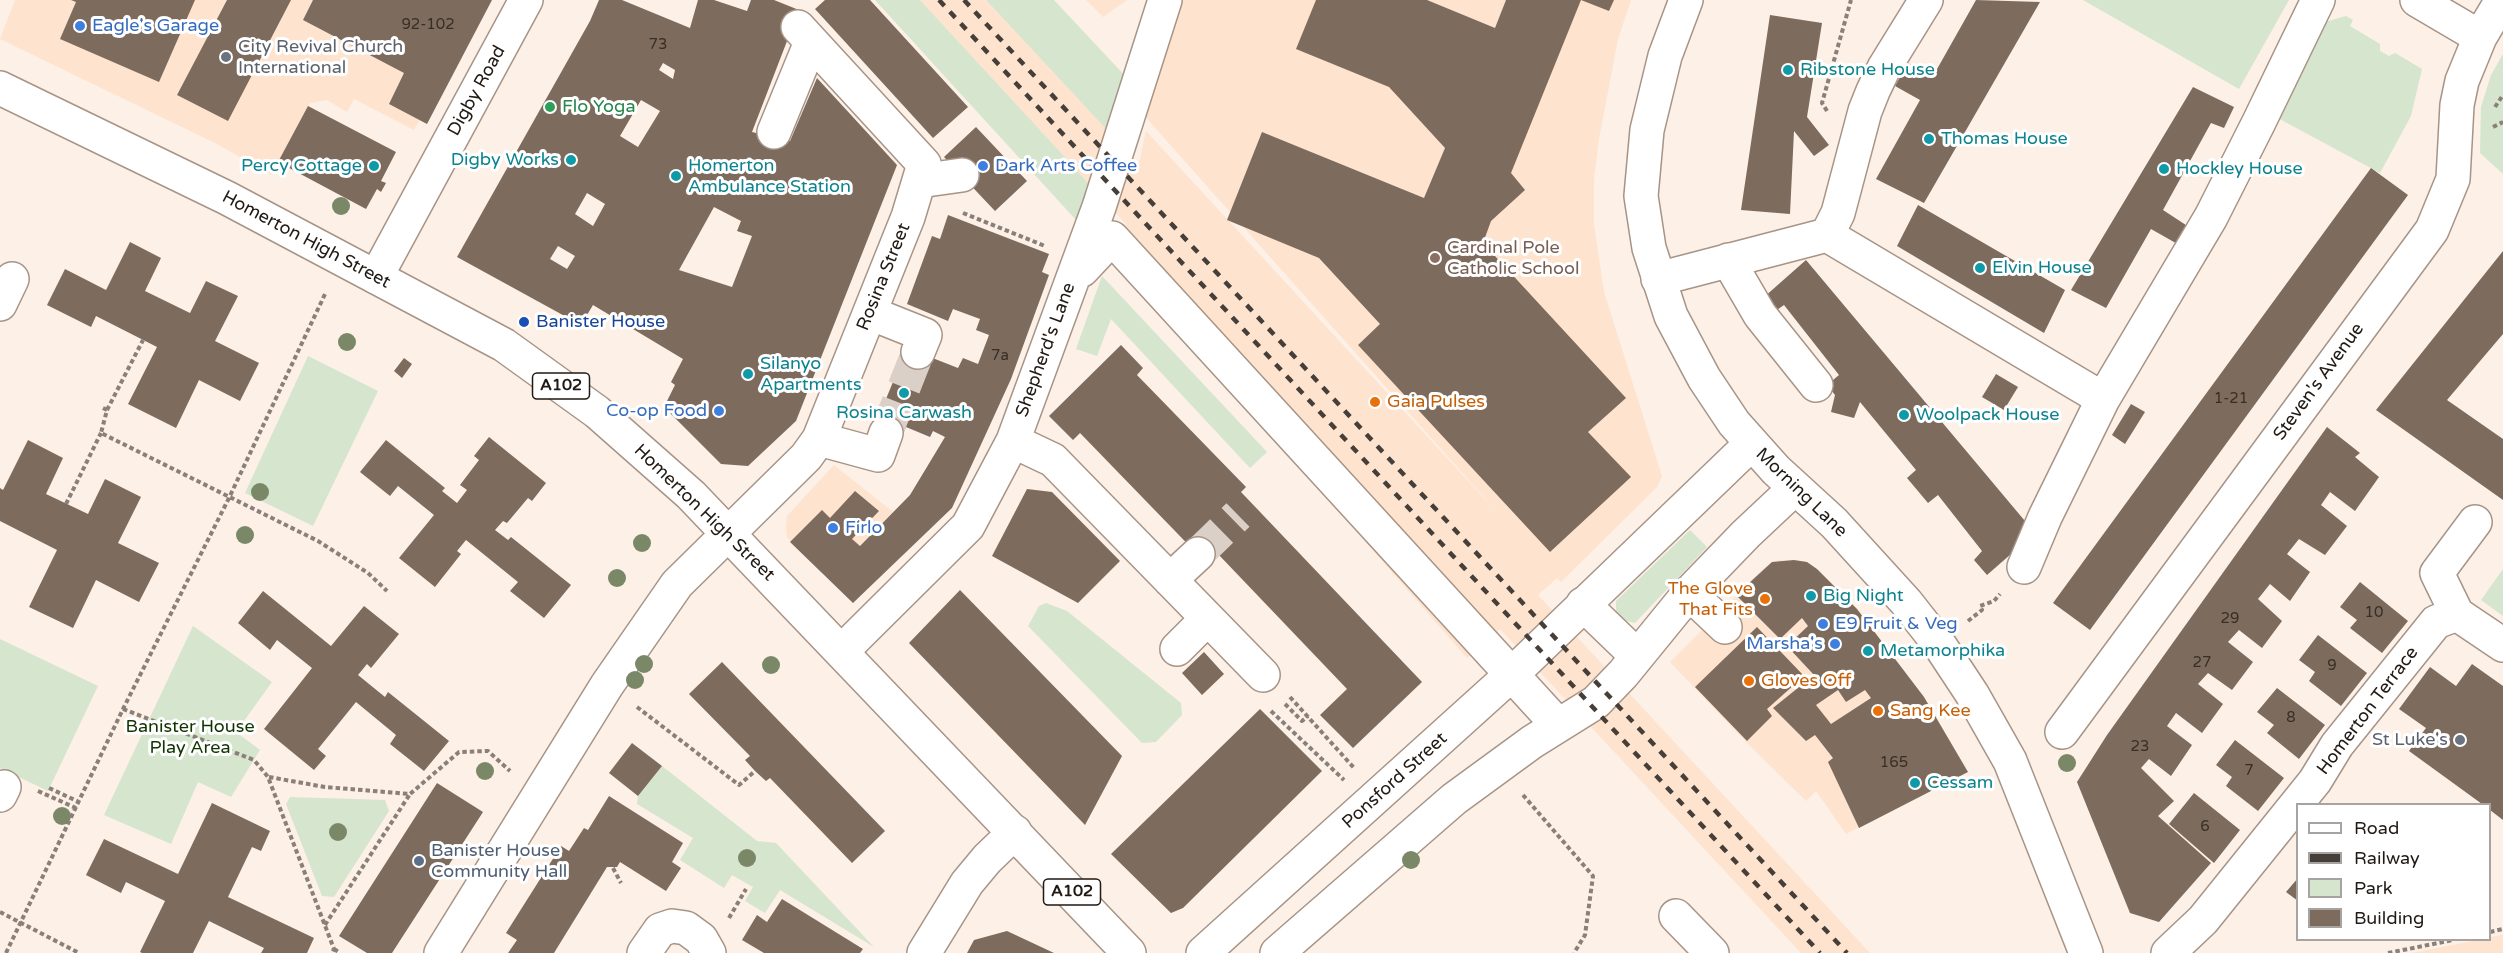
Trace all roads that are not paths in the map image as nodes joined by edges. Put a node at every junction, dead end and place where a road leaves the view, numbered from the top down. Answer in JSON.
{"nodes":[{"id":1,"x":526,"y":0,"type":"edge"},
{"id":2,"x":1165,"y":0,"type":"edge"},
{"id":3,"x":1686,"y":0,"type":"edge"},
{"id":4,"x":1926,"y":0,"type":"edge"},
{"id":5,"x":2318,"y":0,"type":"edge"},
{"id":6,"x":2417,"y":0,"type":"edge"},
{"id":7,"x":2502,"y":0,"type":"edge"},
{"id":8,"x":2480,"y":37,"type":"junction"},
{"id":9,"x":0,"y":88,"type":"edge"},
{"id":10,"x":774,"y":132,"type":"dead end"},
{"id":11,"x":962,"y":176,"type":"dead end"},
{"id":12,"x":917,"y":188,"type":"junction"},
{"id":13,"x":1827,"y":235,"type":"junction"},
{"id":14,"x":1728,"y":260,"type":"junction"},
{"id":15,"x":376,"y":277,"type":"junction"},
{"id":16,"x":1658,"y":279,"type":"junction"},
{"id":17,"x":1072,"y":280,"type":"junction"},
{"id":18,"x":870,"y":313,"type":"junction"},
{"id":19,"x":918,"y":352,"type":"tunnel mouth"},
{"id":20,"x":1816,"y":386,"type":"dead end"},
{"id":21,"x":2103,"y":399,"type":"junction"},
{"id":22,"x":886,"y":433,"type":"tunnel mouth"},
{"id":23,"x":819,"y":439,"type":"junction"},
{"id":24,"x":1013,"y":441,"type":"junction"},
{"id":25,"x":1751,"y":444,"type":"junction"},
{"id":26,"x":1795,"y":488,"type":"junction"},
{"id":27,"x":2475,"y":522,"type":"dead end"},
{"id":28,"x":727,"y":534,"type":"junction"},
{"id":29,"x":1198,"y":554,"type":"tunnel mouth"},
{"id":30,"x":2024,"y":567,"type":"road end"},
{"id":31,"x":1170,"y":580,"type":"junction"},
{"id":32,"x":1689,"y":593,"type":"junction"},
{"id":33,"x":1583,"y":604,"type":"junction"},
{"id":34,"x":2457,"y":614,"type":"junction"},
{"id":35,"x":1207,"y":619,"type":"junction"},
{"id":36,"x":1725,"y":627,"type":"dead end"},
{"id":37,"x":2503,"y":645,"type":"edge"},
{"id":38,"x":1177,"y":649,"type":"dead end"},
{"id":39,"x":842,"y":651,"type":"junction"},
{"id":40,"x":1637,"y":656,"type":"junction"},
{"id":41,"x":1511,"y":675,"type":"junction"},
{"id":42,"x":1269,"y":693,"type":"road end"},
{"id":43,"x":1558,"y":724,"type":"junction"},
{"id":44,"x":2062,"y":732,"type":"dead end"},
{"id":45,"x":2297,"y":803,"type":"edge"},
{"id":46,"x":2296,"y":805,"type":"edge"},
{"id":47,"x":1015,"y":832,"type":"junction"},
{"id":48,"x":1676,"y":916,"type":"dead end"},
{"id":49,"x":441,"y":953,"type":"edge"},
{"id":50,"x":644,"y":953,"type":"edge"},
{"id":51,"x":709,"y":953,"type":"edge"},
{"id":52,"x":924,"y":953,"type":"edge"},
{"id":53,"x":1129,"y":953,"type":"edge"},
{"id":54,"x":1203,"y":953,"type":"edge"},
{"id":55,"x":1277,"y":953,"type":"edge"},
{"id":56,"x":1712,"y":953,"type":"edge"},
{"id":57,"x":2086,"y":953,"type":"edge"},
{"id":58,"x":2168,"y":953,"type":"edge"}],
"edges":[{"from":1,"to":15,"type":"main road","name":"Digby Road"},
{"from":2,"to":17,"type":"main road","name":"Shepherd's Lane"},
{"from":3,"to":16,"type":"main road","name":"Morning Lane"},
{"from":4,"to":13,"type":"main road"},
{"from":5,"to":21,"type":"main road"},
{"from":6,"to":8,"type":"main road"},
{"from":7,"to":8,"type":"main road","name":"Steven's Avenue"},
{"from":8,"to":44,"type":"main road","name":"Steven's Avenue"},
{"from":9,"to":15,"type":"main road","name":"Homerton High Street","number":"A102"},
{"from":10,"to":12,"type":"main road","name":"Rosina Street"},
{"from":11,"to":12,"type":"main road"},
{"from":12,"to":18,"type":"main road","name":"Rosina Street"},
{"from":13,"to":14,"type":"main road"},
{"from":13,"to":21,"type":"main road"},
{"from":14,"to":16,"type":"main road"},
{"from":14,"to":20,"type":"main road"},
{"from":15,"to":28,"type":"main road","name":"Homerton High Street","number":"A102"},
{"from":16,"to":25,"type":"main road","name":"Morning Lane"},
{"from":17,"to":24,"type":"main road","name":"Shepherd's Lane"},
{"from":17,"to":41,"type":"main road"},
{"from":18,"to":19,"type":"main road"},
{"from":18,"to":23,"type":"main road","name":"Rosina Street"},
{"from":21,"to":30,"type":"main road"},
{"from":22,"to":23,"type":"main road"},
{"from":23,"to":28,"type":"main road","name":"Rosina Street"},
{"from":24,"to":31,"type":"main road"},
{"from":24,"to":39,"type":"main road","name":"Shepherd's Lane"},
{"from":25,"to":26,"type":"main road","name":"Morning Lane"},
{"from":25,"to":33,"type":"main road","name":"Ponsford Street"},
{"from":26,"to":32,"type":"main road"},
{"from":26,"to":57,"type":"main road","name":"Morning Lane"},
{"from":27,"to":34,"type":"main road"},
{"from":28,"to":39,"type":"main road","name":"Homerton High Street","number":"A102"},
{"from":28,"to":49,"type":"main road","name":"Rosina Street"},
{"from":29,"to":31,"type":"main road"},
{"from":31,"to":35,"type":"main road"},
{"from":32,"to":36,"type":"main road"},
{"from":32,"to":40,"type":"main road"},
{"from":33,"to":40,"type":"main road"},
{"from":33,"to":41,"type":"main road","name":"Ponsford Street"},
{"from":34,"to":37,"type":"main road"},
{"from":34,"to":45,"type":"main road","name":"Homerton Terrace"},
{"from":35,"to":38,"type":"main road"},
{"from":35,"to":42,"type":"main road"},
{"from":39,"to":47,"type":"main road","name":"Homerton High Street","number":"A102"},
{"from":40,"to":43,"type":"main road"},
{"from":41,"to":43,"type":"main road"},
{"from":41,"to":54,"type":"main road","name":"Ponsford Street"},
{"from":43,"to":55,"type":"main road"},
{"from":46,"to":58,"type":"main road","name":"Homerton Terrace"},
{"from":47,"to":52,"type":"main road"},
{"from":47,"to":53,"type":"main road","name":"Homerton High Street","number":"A102"},
{"from":48,"to":56,"type":"main road"},
{"from":50,"to":51,"type":"main road"}]}
